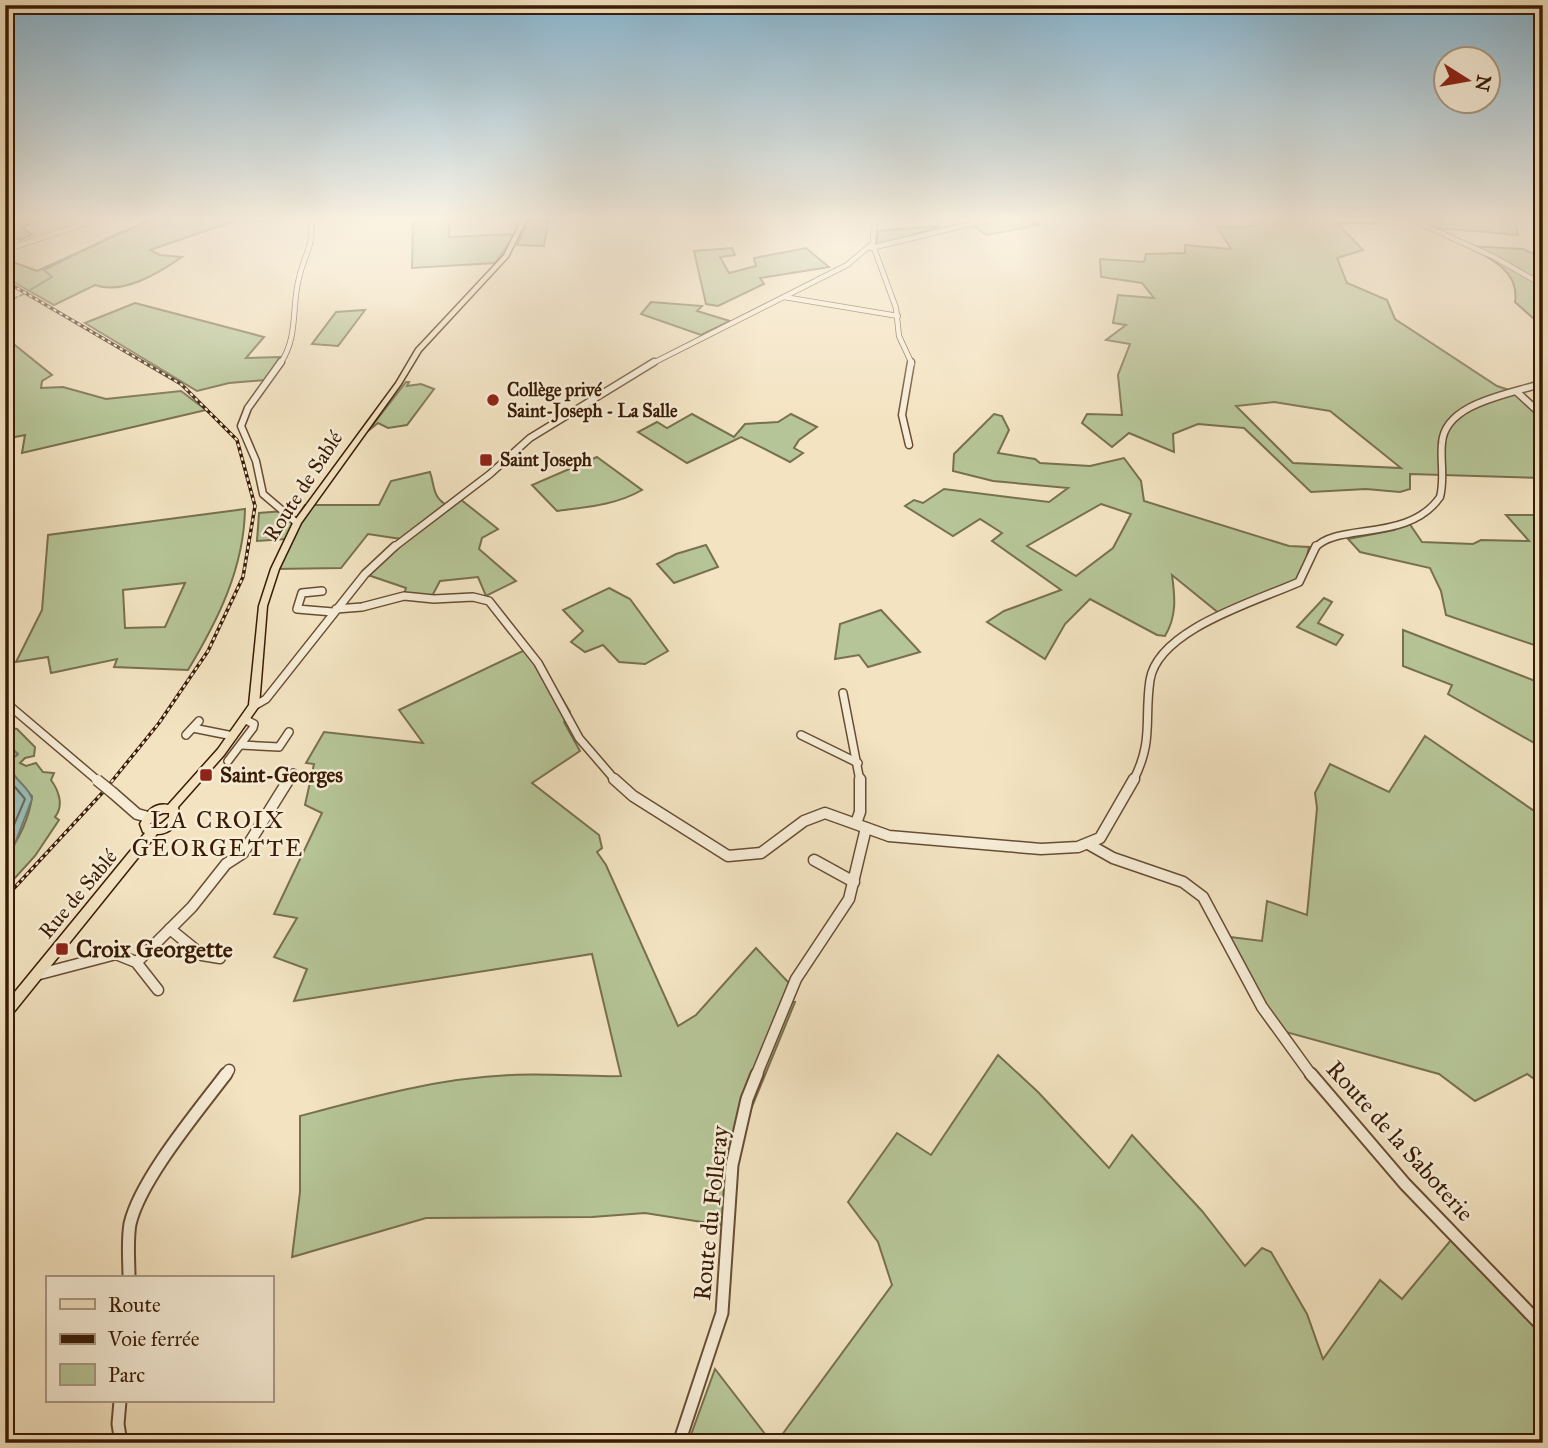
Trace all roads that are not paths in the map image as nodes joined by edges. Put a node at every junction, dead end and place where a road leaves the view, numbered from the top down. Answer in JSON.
{"nodes":[{"id":1,"x":298,"y":285,"type":"edge"},
{"id":2,"x":478,"y":285,"type":"edge"},
{"id":3,"x":810,"y":285,"type":"edge"},
{"id":4,"x":886,"y":285,"type":"edge"},
{"id":5,"x":785,"y":297,"type":"junction"},
{"id":6,"x":898,"y":316,"type":"junction"},
{"id":7,"x":1543,"y":383,"type":"edge"},
{"id":8,"x":1517,"y":392,"type":"junction"},
{"id":9,"x":1543,"y":416,"type":"edge"},
{"id":10,"x":909,"y":445,"type":"dead end"},
{"id":11,"x":297,"y":523,"type":"junction"},
{"id":12,"x":323,"y":592,"type":"dead end"},
{"id":13,"x":334,"y":610,"type":"junction"},
{"id":14,"x":843,"y":693,"type":"dead end"},
{"id":15,"x":7,"y":704,"type":"edge"},
{"id":16,"x":254,"y":706,"type":"junction"},
{"id":17,"x":246,"y":720,"type":"junction"},
{"id":18,"x":289,"y":732,"type":"dead end"},
{"id":19,"x":186,"y":735,"type":"dead end"},
{"id":20,"x":801,"y":735,"type":"dead end"},
{"id":21,"x":233,"y":736,"type":"junction"},
{"id":22,"x":241,"y":745,"type":"junction"},
{"id":23,"x":228,"y":761,"type":"dead end"},
{"id":24,"x":858,"y":763,"type":"junction"},
{"id":25,"x":293,"y":773,"type":"dead end"},
{"id":26,"x":171,"y":808,"type":"junction"},
{"id":27,"x":148,"y":817,"type":"junction"},
{"id":28,"x":861,"y":825,"type":"junction"},
{"id":29,"x":153,"y":831,"type":"junction"},
{"id":30,"x":1090,"y":845,"type":"junction"},
{"id":31,"x":814,"y":860,"type":"dead end"},
{"id":32,"x":854,"y":882,"type":"junction"},
{"id":33,"x":170,"y":929,"type":"junction"},
{"id":34,"x":220,"y":958,"type":"dead end"},
{"id":35,"x":137,"y":962,"type":"junction"},
{"id":36,"x":36,"y":975,"type":"junction"},
{"id":37,"x":158,"y":990,"type":"dead end"},
{"id":38,"x":5,"y":1014,"type":"edge"},
{"id":39,"x":229,"y":1070,"type":"dead end"},
{"id":40,"x":129,"y":1276,"type":"edge"},
{"id":41,"x":1543,"y":1327,"type":"edge"},
{"id":42,"x":120,"y":1402,"type":"edge"},
{"id":43,"x":121,"y":1443,"type":"edge"},
{"id":44,"x":679,"y":1443,"type":"edge"}],
"edges":[{"from":1,"to":11,"type":"street"},
{"from":2,"to":11,"type":"main road","name":"Route de Sablé"},
{"from":3,"to":5,"type":"street"},
{"from":4,"to":6,"type":"street"},
{"from":5,"to":6,"type":"street"},
{"from":5,"to":13,"type":"street"},
{"from":6,"to":10,"type":"street"},
{"from":7,"to":8,"type":"street"},
{"from":8,"to":9,"type":"street"},
{"from":8,"to":30,"type":"street"},
{"from":11,"to":16,"type":"main road","name":"Route de Sablé"},
{"from":12,"to":13,"type":"street"},
{"from":13,"to":16,"type":"street"},
{"from":13,"to":28,"type":"street"},
{"from":14,"to":24,"type":"street","name":"Route du Folleray"},
{"from":15,"to":27,"type":"street","bridge":true},
{"from":16,"to":17,"type":"main road","name":"Route de Sablé"},
{"from":17,"to":21,"type":"main road","name":"Route de Sablé"},
{"from":17,"to":22,"type":"street"},
{"from":18,"to":22,"type":"street"},
{"from":19,"to":21,"type":"street"},
{"from":20,"to":24,"type":"street"},
{"from":21,"to":26,"type":"main road","name":"Route de Sablé"},
{"from":22,"to":23,"type":"street"},
{"from":24,"to":28,"type":"street","name":"Route du Folleray"},
{"from":25,"to":33,"type":"street"},
{"from":26,"to":27,"type":"main road"},
{"from":26,"to":29,"type":"main road","name":"Rue de Sablé"},
{"from":27,"to":29,"type":"main road"},
{"from":28,"to":30,"type":"street"},
{"from":28,"to":32,"type":"street","name":"Route du Folleray"},
{"from":29,"to":36,"type":"main road","name":"Rue de Sablé"},
{"from":30,"to":41,"type":"street","name":"Route de la Saboterie"},
{"from":31,"to":32,"type":"street"},
{"from":32,"to":44,"type":"street","name":"Route du Folleray"},
{"from":33,"to":34,"type":"street"},
{"from":33,"to":35,"type":"street"},
{"from":35,"to":36,"type":"street"},
{"from":35,"to":37,"type":"street"},
{"from":36,"to":38,"type":"main road","name":"Rue de Sablé"},
{"from":39,"to":40,"type":"street"},
{"from":42,"to":43,"type":"street"}]}
